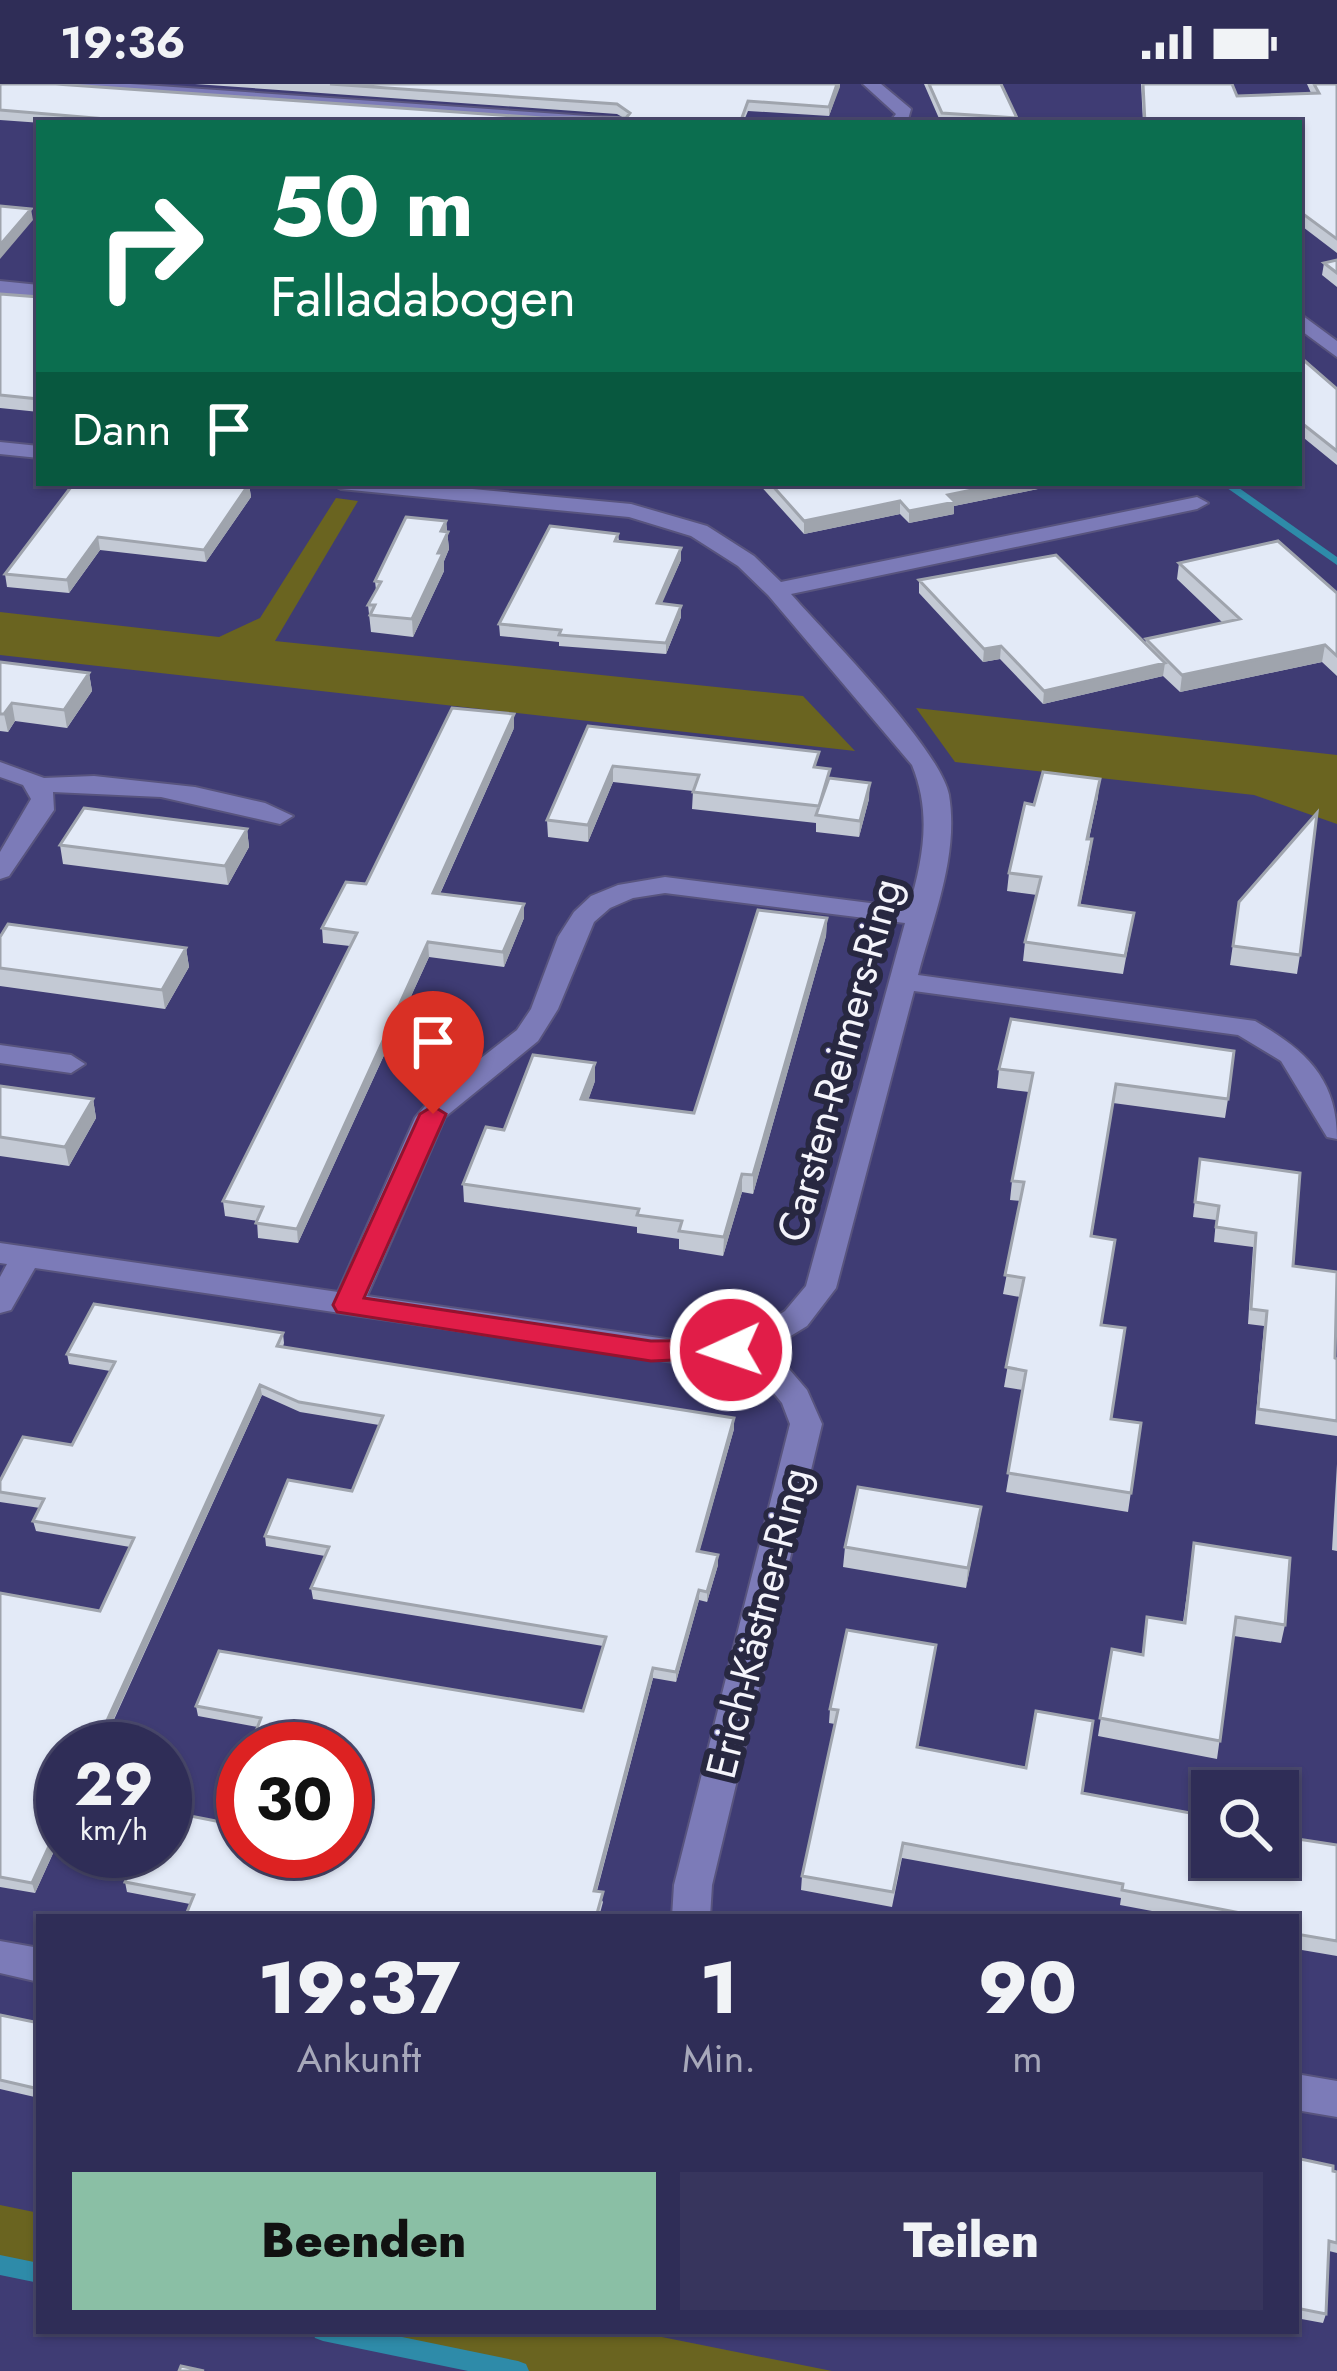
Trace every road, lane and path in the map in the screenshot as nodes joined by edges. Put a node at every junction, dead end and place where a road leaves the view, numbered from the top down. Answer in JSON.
{"nodes":[{"id":1,"x":57,"y":84,"type":"edge"},
{"id":2,"x":871,"y":84,"type":"edge"},
{"id":3,"x":574,"y":120,"type":"edge"},
{"id":4,"x":900,"y":120,"type":"edge"},
{"id":5,"x":0,"y":287,"type":"edge"},
{"id":6,"x":36,"y":291,"type":"edge"},
{"id":7,"x":1302,"y":322,"type":"edge"},
{"id":8,"x":1337,"y":351,"type":"edge"},
{"id":9,"x":0,"y":448,"type":"edge"},
{"id":10,"x":36,"y":452,"type":"edge"},
{"id":11,"x":369,"y":486,"type":"edge"},
{"id":12,"x":1179,"y":486,"type":"edge"},
{"id":13,"x":776,"y":590,"type":"junction"},
{"id":14,"x":0,"y":770,"type":"edge"},
{"id":15,"x":39,"y":785,"type":"junction"},
{"id":16,"x":280,"y":816,"type":"dead end"},
{"id":17,"x":0,"y":871,"type":"edge"},
{"id":18,"x":919,"y":917,"type":"junction"},
{"id":19,"x":902,"y":981,"type":"junction"},
{"id":20,"x":0,"y":1054,"type":"edge"},
{"id":21,"x":71,"y":1064,"type":"dead end"},
{"id":22,"x":1337,"y":1130,"type":"edge"},
{"id":23,"x":14,"y":1255,"type":"edge"},
{"id":24,"x":0,"y":1302,"type":"edge"},
{"id":25,"x":347,"y":1305,"type":"junction"},
{"id":26,"x":752,"y":1346,"type":"junction"},
{"id":27,"x":691,"y":1914,"type":"edge"},
{"id":28,"x":0,"y":1958,"type":"edge"},
{"id":29,"x":36,"y":1964,"type":"edge"},
{"id":30,"x":1299,"y":2093,"type":"edge"},
{"id":31,"x":1337,"y":2099,"type":"edge"}],
"edges":[{"from":1,"to":3,"type":"street"},
{"from":2,"to":4,"type":"street"},
{"from":5,"to":6,"type":"street"},
{"from":7,"to":8,"type":"street"},
{"from":9,"to":10,"type":"street"},
{"from":11,"to":13,"type":"street","name":"Carsten-Reimers-Ring"},
{"from":12,"to":13,"type":"street"},
{"from":13,"to":18,"type":"street","name":"Carsten-Reimers-Ring"},
{"from":14,"to":15,"type":"street"},
{"from":15,"to":16,"type":"street"},
{"from":15,"to":17,"type":"street"},
{"from":18,"to":19,"type":"street","name":"Carsten-Reimers-Ring"},
{"from":18,"to":25,"type":"street"},
{"from":19,"to":22,"type":"street"},
{"from":19,"to":26,"type":"street","name":"Carsten-Reimers-Ring"},
{"from":20,"to":21,"type":"street"},
{"from":23,"to":24,"type":"street"},
{"from":23,"to":25,"type":"street","name":"Carsten-Reimers-Ring"},
{"from":25,"to":26,"type":"street","name":"Carsten-Reimers-Ring"},
{"from":26,"to":27,"type":"street","name":"Erich-Kästner-Ring"},
{"from":28,"to":29,"type":"street"},
{"from":30,"to":31,"type":"street"}]}
